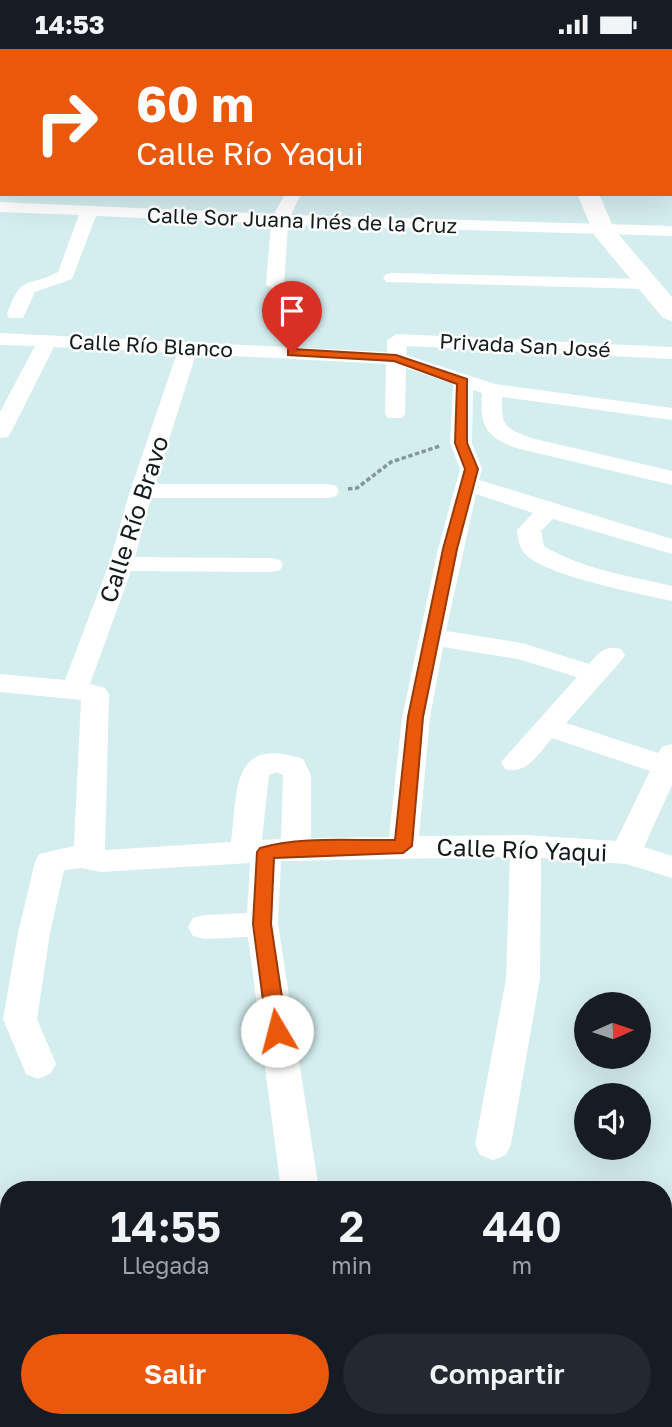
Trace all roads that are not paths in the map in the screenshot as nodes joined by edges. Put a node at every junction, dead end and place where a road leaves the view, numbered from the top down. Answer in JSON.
{"nodes":[{"id":1,"x":139,"y":196,"type":"edge"},
{"id":2,"x":292,"y":196,"type":"edge"},
{"id":3,"x":590,"y":196,"type":"edge"},
{"id":4,"x":0,"y":207,"type":"edge"},
{"id":5,"x":620,"y":207,"type":"dead end"},
{"id":6,"x":89,"y":211,"type":"junction"},
{"id":7,"x":133,"y":213,"type":"junction"},
{"id":8,"x":280,"y":219,"type":"junction"},
{"id":9,"x":672,"y":231,"type":"edge"},
{"id":10,"x":620,"y":234,"type":"junction"},
{"id":11,"x":672,"y":238,"type":"edge"},
{"id":12,"x":392,"y":278,"type":"dead end"},
{"id":13,"x":672,"y":283,"type":"edge"},
{"id":14,"x":646,"y":284,"type":"junction"},
{"id":15,"x":275,"y":285,"type":"dead end"},
{"id":16,"x":672,"y":313,"type":"edge"},
{"id":17,"x":16,"y":314,"type":"dead end"},
{"id":18,"x":0,"y":339,"type":"edge"},
{"id":19,"x":48,"y":340,"type":"junction"},
{"id":20,"x":189,"y":347,"type":"junction"},
{"id":21,"x":672,"y":353,"type":"edge"},
{"id":22,"x":396,"y":358,"type":"junction"},
{"id":23,"x":463,"y":382,"type":"junction"},
{"id":24,"x":492,"y":390,"type":"junction"},
{"id":25,"x":394,"y":414,"type":"dead end"},
{"id":26,"x":672,"y":414,"type":"edge"},
{"id":27,"x":0,"y":432,"type":"edge"},
{"id":28,"x":672,"y":478,"type":"edge"},
{"id":29,"x":468,"y":484,"type":"junction"},
{"id":30,"x":141,"y":491,"type":"junction"},
{"id":31,"x":328,"y":491,"type":"road end"},
{"id":32,"x":548,"y":510,"type":"junction"},
{"id":33,"x":672,"y":547,"type":"edge"},
{"id":34,"x":121,"y":564,"type":"junction"},
{"id":35,"x":271,"y":565,"type":"dead end"},
{"id":36,"x":672,"y":594,"type":"edge"},
{"id":37,"x":432,"y":637,"type":"junction"},
{"id":38,"x":0,"y":683,"type":"edge"},
{"id":39,"x":75,"y":690,"type":"junction"},
{"id":40,"x":547,"y":727,"type":"junction"},
{"id":41,"x":669,"y":760,"type":"edge"},
{"id":42,"x":515,"y":762,"type":"dead end"},
{"id":43,"x":403,"y":846,"type":"junction"},
{"id":44,"x":526,"y":846,"type":"junction"},
{"id":45,"x":269,"y":852,"type":"junction"},
{"id":46,"x":626,"y":853,"type":"junction"},
{"id":47,"x":91,"y":857,"type":"junction"},
{"id":48,"x":672,"y":867,"type":"edge"},
{"id":49,"x":262,"y":924,"type":"junction"},
{"id":50,"x":204,"y":927,"type":"dead end"},
{"id":51,"x":38,"y":1064,"type":"dead end"},
{"id":52,"x":493,"y":1144,"type":"dead end"},
{"id":53,"x":299,"y":1181,"type":"edge"}],
"edges":[{"from":1,"to":7,"type":"street"},
{"from":2,"to":8,"type":"street"},
{"from":3,"to":10,"type":"main road"},
{"from":4,"to":6,"type":"street","name":"Calle Sor Juana Inés de la Cruz"},
{"from":5,"to":10,"type":"main road"},
{"from":6,"to":7,"type":"street","name":"Calle Sor Juana Inés de la Cruz"},
{"from":6,"to":17,"type":"street"},
{"from":7,"to":8,"type":"street","name":"Calle Sor Juana Inés de la Cruz"},
{"from":8,"to":10,"type":"street","name":"Calle Sor Juana Inés de la Cruz"},
{"from":8,"to":15,"type":"street"},
{"from":9,"to":10,"type":"street"},
{"from":10,"to":11,"type":"street"},
{"from":10,"to":13,"type":"main road"},
{"from":10,"to":14,"type":"main road"},
{"from":12,"to":14,"type":"street"},
{"from":14,"to":16,"type":"main road"},
{"from":18,"to":19,"type":"street","name":"Calle Río Blanco"},
{"from":19,"to":20,"type":"street","name":"Calle Río Blanco"},
{"from":19,"to":27,"type":"street"},
{"from":20,"to":22,"type":"street","name":"Calle Río Blanco"},
{"from":20,"to":30,"type":"street","name":"Calle Río Bravo"},
{"from":21,"to":22,"type":"street","name":"Privada San José"},
{"from":22,"to":23,"type":"street","name":"Calle Río Blanco"},
{"from":22,"to":25,"type":"street"},
{"from":23,"to":24,"type":"street","name":"Calle Río Blanco"},
{"from":23,"to":29,"type":"street"},
{"from":24,"to":26,"type":"street","name":"Calle Río Blanco"},
{"from":24,"to":28,"type":"street"},
{"from":29,"to":32,"type":"street"},
{"from":29,"to":37,"type":"street"},
{"from":30,"to":31,"type":"street"},
{"from":30,"to":34,"type":"street","name":"Calle Río Bravo"},
{"from":32,"to":33,"type":"street"},
{"from":32,"to":36,"type":"street"},
{"from":34,"to":35,"type":"street"},
{"from":34,"to":39,"type":"street","name":"Calle Río Bravo"},
{"from":37,"to":40,"type":"street"},
{"from":37,"to":43,"type":"street"},
{"from":38,"to":39,"type":"street"},
{"from":39,"to":47,"type":"street"},
{"from":40,"to":41,"type":"street"},
{"from":40,"to":42,"type":"street"},
{"from":41,"to":46,"type":"street"},
{"from":43,"to":44,"type":"street","name":"Calle Río Yaqui"},
{"from":43,"to":45,"type":"street","name":"Calle Río Yaqui"},
{"from":44,"to":46,"type":"street","name":"Calle Río Yaqui"},
{"from":44,"to":52,"type":"street"},
{"from":45,"to":47,"type":"street","name":"Calle Río Yaqui"},
{"from":45,"to":49,"type":"street"},
{"from":46,"to":48,"type":"street","name":"Calle Río Yaqui"},
{"from":47,"to":51,"type":"street","name":"Calle Río Yaqui"},
{"from":49,"to":50,"type":"street"},
{"from":49,"to":53,"type":"street"}]}
